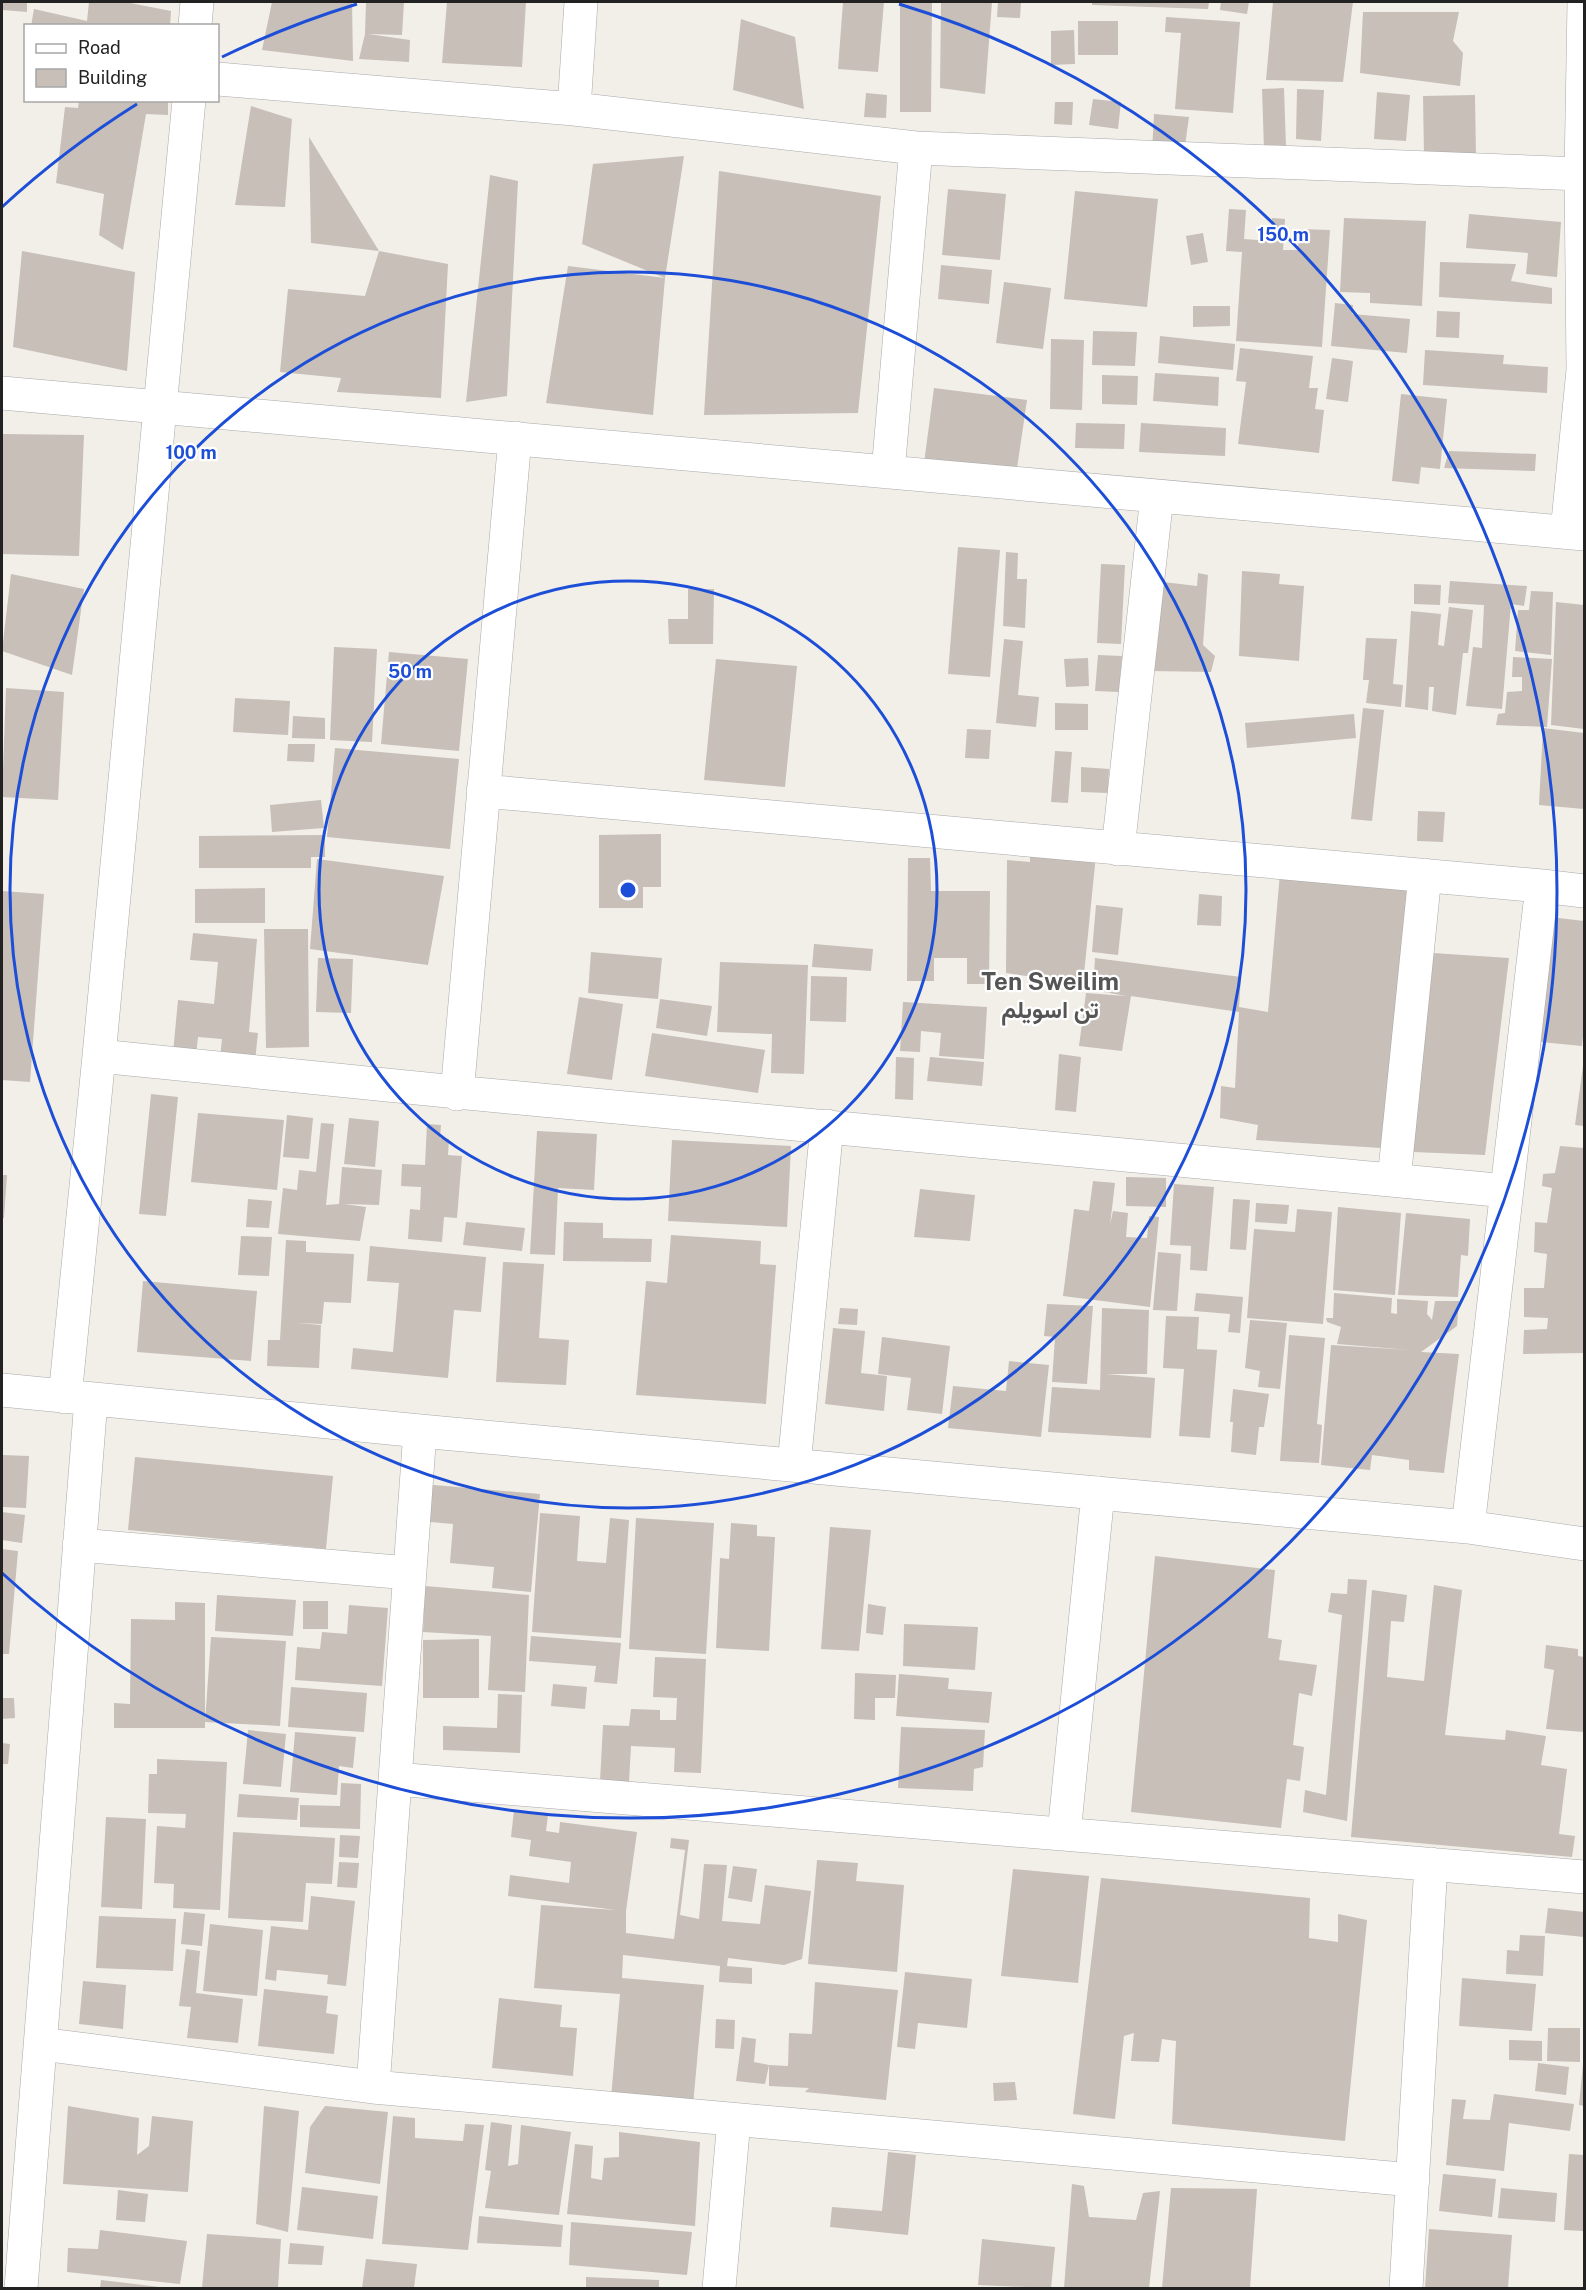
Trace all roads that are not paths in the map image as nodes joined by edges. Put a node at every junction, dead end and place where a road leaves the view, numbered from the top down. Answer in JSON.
{"nodes":[{"id":1,"x":197,"y":2,"type":"edge"},
{"id":2,"x":581,"y":2,"type":"edge"},
{"id":3,"x":1584,"y":2,"type":"edge"},
{"id":4,"x":195,"y":24,"type":"edge"},
{"id":5,"x":219,"y":79,"type":"edge"},
{"id":6,"x":189,"y":102,"type":"edge"},
{"id":7,"x":574,"y":109,"type":"junction"},
{"id":8,"x":916,"y":148,"type":"junction"},
{"id":9,"x":1581,"y":174,"type":"junction"},
{"id":10,"x":1584,"y":370,"type":"edge"},
{"id":11,"x":2,"y":393,"type":"edge"},
{"id":12,"x":160,"y":408,"type":"junction"},
{"id":13,"x":515,"y":438,"type":"junction"},
{"id":14,"x":888,"y":471,"type":"junction"},
{"id":15,"x":1157,"y":496,"type":"junction"},
{"id":16,"x":1576,"y":533,"type":"edge"},
{"id":17,"x":483,"y":792,"type":"junction"},
{"id":18,"x":1118,"y":849,"type":"junction"},
{"id":19,"x":1425,"y":875,"type":"junction"},
{"id":20,"x":1542,"y":886,"type":"junction"},
{"id":21,"x":1584,"y":891,"type":"edge"},
{"id":22,"x":99,"y":1056,"type":"junction"},
{"id":23,"x":457,"y":1094,"type":"junction"},
{"id":24,"x":827,"y":1126,"type":"junction"},
{"id":25,"x":1394,"y":1180,"type":"junction"},
{"id":26,"x":1507,"y":1191,"type":"junction"},
{"id":27,"x":2,"y":1390,"type":"edge"},
{"id":28,"x":78,"y":1398,"type":"junction"},
{"id":29,"x":420,"y":1431,"type":"junction"},
{"id":30,"x":794,"y":1465,"type":"junction"},
{"id":31,"x":1098,"y":1493,"type":"junction"},
{"id":32,"x":1468,"y":1527,"type":"junction"},
{"id":33,"x":1584,"y":1544,"type":"edge"},
{"id":34,"x":79,"y":1545,"type":"junction"},
{"id":35,"x":409,"y":1574,"type":"junction"},
{"id":36,"x":395,"y":1779,"type":"junction"},
{"id":37,"x":1064,"y":1834,"type":"junction"},
{"id":38,"x":1431,"y":1864,"type":"junction"},
{"id":39,"x":1584,"y":1877,"type":"edge"},
{"id":40,"x":41,"y":2044,"type":"junction"},
{"id":41,"x":373,"y":2087,"type":"junction"},
{"id":42,"x":734,"y":2120,"type":"junction"},
{"id":43,"x":1413,"y":2180,"type":"junction"},
{"id":44,"x":21,"y":2289,"type":"edge"},
{"id":45,"x":719,"y":2289,"type":"edge"},
{"id":46,"x":1406,"y":2289,"type":"edge"}],
"edges":[{"from":1,"to":4,"type":"street"},
{"from":2,"to":7,"type":"street"},
{"from":3,"to":9,"type":"street"},
{"from":5,"to":7,"type":"street"},
{"from":6,"to":12,"type":"street"},
{"from":7,"to":8,"type":"street"},
{"from":8,"to":9,"type":"street"},
{"from":8,"to":14,"type":"street"},
{"from":9,"to":10,"type":"street"},
{"from":10,"to":16,"type":"street"},
{"from":11,"to":12,"type":"street"},
{"from":12,"to":13,"type":"street"},
{"from":12,"to":22,"type":"street"},
{"from":13,"to":14,"type":"street"},
{"from":13,"to":17,"type":"street"},
{"from":14,"to":15,"type":"street"},
{"from":15,"to":16,"type":"street"},
{"from":15,"to":18,"type":"street"},
{"from":17,"to":18,"type":"street"},
{"from":17,"to":23,"type":"street"},
{"from":18,"to":19,"type":"street"},
{"from":19,"to":20,"type":"street"},
{"from":19,"to":25,"type":"street"},
{"from":20,"to":21,"type":"street"},
{"from":20,"to":26,"type":"street"},
{"from":22,"to":23,"type":"street"},
{"from":22,"to":28,"type":"street"},
{"from":23,"to":24,"type":"street"},
{"from":24,"to":25,"type":"street"},
{"from":24,"to":30,"type":"street"},
{"from":25,"to":26,"type":"street"},
{"from":26,"to":32,"type":"street"},
{"from":27,"to":28,"type":"street"},
{"from":28,"to":29,"type":"street"},
{"from":28,"to":34,"type":"street"},
{"from":29,"to":30,"type":"street"},
{"from":29,"to":35,"type":"street"},
{"from":30,"to":31,"type":"street"},
{"from":31,"to":32,"type":"street"},
{"from":31,"to":37,"type":"street"},
{"from":32,"to":33,"type":"street"},
{"from":34,"to":35,"type":"street"},
{"from":34,"to":40,"type":"street"},
{"from":35,"to":36,"type":"street"},
{"from":36,"to":37,"type":"street"},
{"from":36,"to":41,"type":"street"},
{"from":37,"to":38,"type":"street"},
{"from":38,"to":39,"type":"street"},
{"from":38,"to":43,"type":"street"},
{"from":40,"to":41,"type":"street"},
{"from":40,"to":44,"type":"street"},
{"from":41,"to":42,"type":"street"},
{"from":42,"to":43,"type":"street"},
{"from":42,"to":45,"type":"street"},
{"from":43,"to":46,"type":"street"}]}
